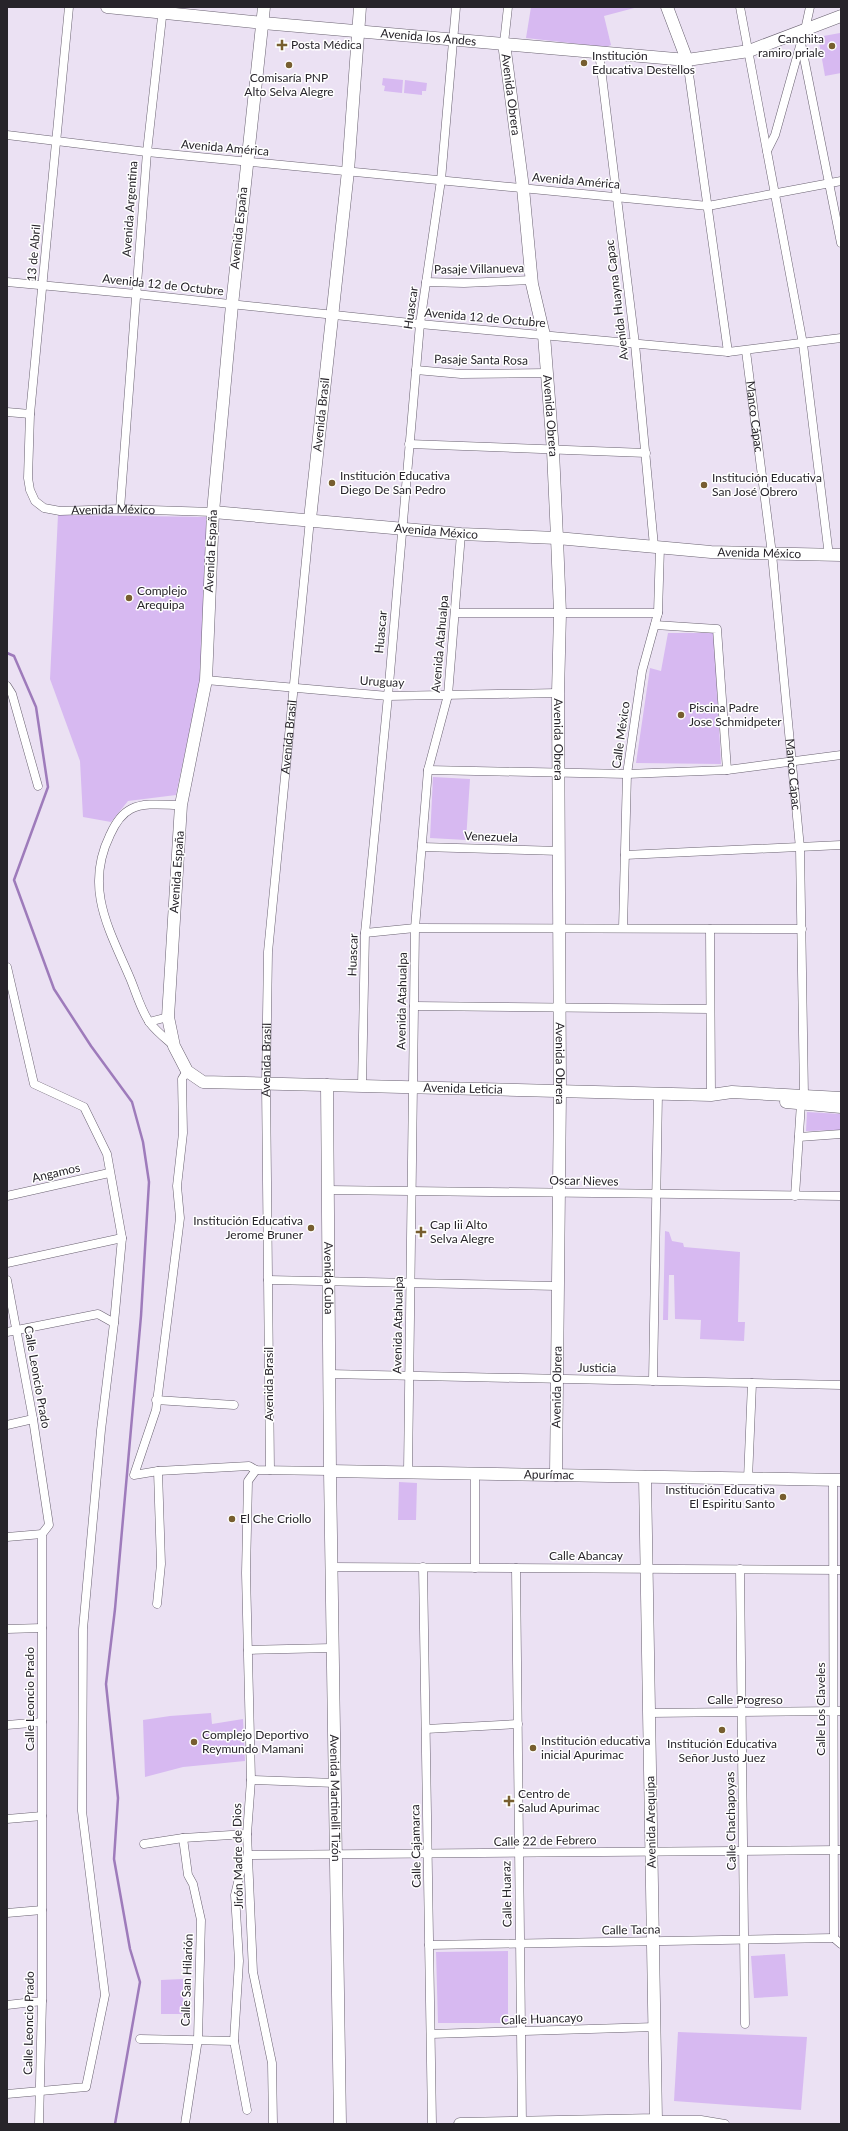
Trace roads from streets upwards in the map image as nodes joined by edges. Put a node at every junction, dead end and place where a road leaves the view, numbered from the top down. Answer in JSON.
{"nodes":[{"id":1,"x":69,"y":7,"type":"edge"},
{"id":2,"x":107,"y":7,"type":"edge"},
{"id":3,"x":264,"y":7,"type":"edge"},
{"id":4,"x":360,"y":7,"type":"edge"},
{"id":5,"x":456,"y":7,"type":"edge"},
{"id":6,"x":508,"y":7,"type":"edge"},
{"id":7,"x":667,"y":7,"type":"edge"},
{"id":8,"x":740,"y":7,"type":"edge"},
{"id":9,"x":810,"y":7,"type":"edge"},
{"id":10,"x":163,"y":10,"type":"edge"},
{"id":11,"x":841,"y":16,"type":"edge"},
{"id":12,"x":263,"y":23,"type":"junction"},
{"id":13,"x":359,"y":31,"type":"junction"},
{"id":14,"x":802,"y":35,"type":"junction"},
{"id":15,"x":454,"y":39,"type":"junction"},
{"id":16,"x":504,"y":43,"type":"junction"},
{"id":17,"x":749,"y":51,"type":"junction"},
{"id":18,"x":598,"y":52,"type":"junction"},
{"id":19,"x":688,"y":60,"type":"junction"},
{"id":20,"x":7,"y":135,"type":"edge"},
{"id":21,"x":57,"y":141,"type":"junction"},
{"id":22,"x":766,"y":151,"type":"junction"},
{"id":23,"x":147,"y":152,"type":"junction"},
{"id":24,"x":246,"y":162,"type":"junction"},
{"id":25,"x":348,"y":171,"type":"junction"},
{"id":26,"x":441,"y":180,"type":"junction"},
{"id":27,"x":841,"y":181,"type":"edge"},
{"id":28,"x":829,"y":183,"type":"junction"},
{"id":29,"x":523,"y":188,"type":"junction"},
{"id":30,"x":775,"y":193,"type":"junction"},
{"id":31,"x":617,"y":197,"type":"junction"},
{"id":32,"x":708,"y":206,"type":"junction"},
{"id":33,"x":841,"y":243,"type":"edge"},
{"id":34,"x":532,"y":280,"type":"junction"},
{"id":35,"x":7,"y":282,"type":"edge"},
{"id":36,"x":426,"y":282,"type":"junction"},
{"id":37,"x":43,"y":285,"type":"junction"},
{"id":38,"x":136,"y":294,"type":"junction"},
{"id":39,"x":232,"y":305,"type":"junction"},
{"id":40,"x":332,"y":314,"type":"junction"},
{"id":41,"x":420,"y":324,"type":"junction"},
{"id":42,"x":544,"y":335,"type":"junction"},
{"id":43,"x":841,"y":338,"type":"edge"},
{"id":44,"x":635,"y":344,"type":"junction"},
{"id":45,"x":803,"y":344,"type":"junction"},
{"id":46,"x":746,"y":351,"type":"junction"},
{"id":47,"x":728,"y":352,"type":"junction"},
{"id":48,"x":416,"y":370,"type":"junction"},
{"id":49,"x":547,"y":373,"type":"junction"},
{"id":50,"x":7,"y":412,"type":"edge"},
{"id":51,"x":30,"y":414,"type":"junction"},
{"id":52,"x":409,"y":444,"type":"junction"},
{"id":53,"x":553,"y":451,"type":"junction"},
{"id":54,"x":646,"y":454,"type":"junction"},
{"id":55,"x":35,"y":501,"type":"joint"},
{"id":56,"x":120,"y":508,"type":"junction"},
{"id":57,"x":213,"y":512,"type":"junction"},
{"id":58,"x":310,"y":519,"type":"junction"},
{"id":59,"x":402,"y":528,"type":"junction"},
{"id":60,"x":461,"y":534,"type":"junction"},
{"id":61,"x":557,"y":538,"type":"junction"},
{"id":62,"x":657,"y":546,"type":"junction"},
{"id":63,"x":772,"y":554,"type":"junction"},
{"id":64,"x":835,"y":555,"type":"edge"},
{"id":65,"x":454,"y":612,"type":"junction"},
{"id":66,"x":560,"y":613,"type":"junction"},
{"id":67,"x":658,"y":613,"type":"junction"},
{"id":68,"x":655,"y":625,"type":"junction"},
{"id":69,"x":206,"y":680,"type":"junction"},
{"id":70,"x":7,"y":686,"type":"edge"},
{"id":71,"x":294,"y":687,"type":"junction"},
{"id":72,"x":558,"y":693,"type":"junction"},
{"id":73,"x":448,"y":695,"type":"junction"},
{"id":74,"x":388,"y":696,"type":"junction"},
{"id":75,"x":841,"y":755,"type":"edge"},
{"id":76,"x":793,"y":761,"type":"junction"},
{"id":77,"x":428,"y":770,"type":"junction"},
{"id":78,"x":727,"y":770,"type":"junction"},
{"id":79,"x":559,"y":772,"type":"junction"},
{"id":80,"x":627,"y":774,"type":"junction"},
{"id":81,"x":38,"y":786,"type":"dead end"},
{"id":82,"x":181,"y":805,"type":"junction"},
{"id":83,"x":841,"y":845,"type":"edge"},
{"id":84,"x":422,"y":847,"type":"junction"},
{"id":85,"x":800,"y":848,"type":"junction"},
{"id":86,"x":560,"y":851,"type":"junction"},
{"id":87,"x":625,"y":855,"type":"junction"},
{"id":88,"x":415,"y":928,"type":"junction"},
{"id":89,"x":560,"y":928,"type":"junction"},
{"id":90,"x":623,"y":928,"type":"junction"},
{"id":91,"x":710,"y":929,"type":"junction"},
{"id":92,"x":802,"y":929,"type":"junction"},
{"id":93,"x":365,"y":932,"type":"junction"},
{"id":94,"x":7,"y":967,"type":"edge"},
{"id":95,"x":414,"y":1006,"type":"junction"},
{"id":96,"x":560,"y":1007,"type":"junction"},
{"id":97,"x":710,"y":1009,"type":"junction"},
{"id":98,"x":168,"y":1017,"type":"junction"},
{"id":99,"x":149,"y":1022,"type":"junction"},
{"id":100,"x":174,"y":1046,"type":"junction"},
{"id":101,"x":187,"y":1071,"type":"junction"},
{"id":102,"x":203,"y":1082,"type":"joint"},
{"id":103,"x":266,"y":1084,"type":"junction"},
{"id":104,"x":327,"y":1085,"type":"junction"},
{"id":105,"x":362,"y":1086,"type":"junction"},
{"id":106,"x":413,"y":1088,"type":"junction"},
{"id":107,"x":560,"y":1091,"type":"junction"},
{"id":108,"x":658,"y":1094,"type":"junction"},
{"id":109,"x":711,"y":1096,"type":"junction"},
{"id":110,"x":841,"y":1098,"type":"edge"},
{"id":111,"x":803,"y":1099,"type":"junction"},
{"id":112,"x":841,"y":1107,"type":"edge"},
{"id":113,"x":841,"y":1134,"type":"edge"},
{"id":114,"x":799,"y":1137,"type":"junction"},
{"id":115,"x":109,"y":1173,"type":"junction"},
{"id":116,"x":328,"y":1190,"type":"junction"},
{"id":117,"x":412,"y":1191,"type":"junction"},
{"id":118,"x":559,"y":1193,"type":"junction"},
{"id":119,"x":656,"y":1194,"type":"junction"},
{"id":120,"x":7,"y":1196,"type":"edge"},
{"id":121,"x":795,"y":1196,"type":"junction"},
{"id":122,"x":841,"y":1196,"type":"edge"},
{"id":123,"x":122,"y":1238,"type":"junction"},
{"id":124,"x":7,"y":1263,"type":"edge"},
{"id":125,"x":7,"y":1280,"type":"edge"},
{"id":126,"x":268,"y":1280,"type":"junction"},
{"id":127,"x":328,"y":1282,"type":"junction"},
{"id":128,"x":410,"y":1283,"type":"junction"},
{"id":129,"x":558,"y":1286,"type":"junction"},
{"id":130,"x":114,"y":1323,"type":"junction"},
{"id":131,"x":17,"y":1330,"type":"junction"},
{"id":132,"x":7,"y":1332,"type":"edge"},
{"id":133,"x":329,"y":1374,"type":"junction"},
{"id":134,"x":409,"y":1376,"type":"junction"},
{"id":135,"x":557,"y":1379,"type":"junction"},
{"id":136,"x":653,"y":1381,"type":"junction"},
{"id":137,"x":752,"y":1383,"type":"junction"},
{"id":138,"x":841,"y":1385,"type":"edge"},
{"id":139,"x":156,"y":1400,"type":"junction"},
{"id":140,"x":234,"y":1405,"type":"dead end"},
{"id":141,"x":32,"y":1420,"type":"junction"},
{"id":142,"x":7,"y":1425,"type":"edge"},
{"id":143,"x":256,"y":1470,"type":"junction"},
{"id":144,"x":270,"y":1470,"type":"junction"},
{"id":145,"x":158,"y":1471,"type":"junction"},
{"id":146,"x":330,"y":1471,"type":"junction"},
{"id":147,"x":408,"y":1472,"type":"junction"},
{"id":148,"x":475,"y":1474,"type":"junction"},
{"id":149,"x":556,"y":1475,"type":"junction"},
{"id":150,"x":645,"y":1477,"type":"junction"},
{"id":151,"x":748,"y":1478,"type":"junction"},
{"id":152,"x":837,"y":1480,"type":"edge"},
{"id":153,"x":42,"y":1534,"type":"junction"},
{"id":154,"x":7,"y":1537,"type":"edge"},
{"id":155,"x":331,"y":1567,"type":"junction"},
{"id":156,"x":423,"y":1567,"type":"junction"},
{"id":157,"x":476,"y":1568,"type":"junction"},
{"id":158,"x":516,"y":1568,"type":"junction"},
{"id":159,"x":647,"y":1569,"type":"junction"},
{"id":160,"x":740,"y":1570,"type":"junction"},
{"id":161,"x":837,"y":1570,"type":"edge"},
{"id":162,"x":157,"y":1604,"type":"dead end"},
{"id":163,"x":42,"y":1628,"type":"junction"},
{"id":164,"x":7,"y":1630,"type":"edge"},
{"id":165,"x":332,"y":1648,"type":"junction"},
{"id":166,"x":248,"y":1650,"type":"junction"},
{"id":167,"x":837,"y":1711,"type":"edge"},
{"id":168,"x":742,"y":1712,"type":"junction"},
{"id":169,"x":649,"y":1713,"type":"junction"},
{"id":170,"x":42,"y":1722,"type":"junction"},
{"id":171,"x":518,"y":1724,"type":"junction"},
{"id":172,"x":7,"y":1725,"type":"edge"},
{"id":173,"x":426,"y":1728,"type":"junction"},
{"id":174,"x":251,"y":1780,"type":"junction"},
{"id":175,"x":334,"y":1783,"type":"junction"},
{"id":176,"x":42,"y":1816,"type":"junction"},
{"id":177,"x":7,"y":1819,"type":"edge"},
{"id":178,"x":247,"y":1834,"type":"junction"},
{"id":179,"x":183,"y":1838,"type":"junction"},
{"id":180,"x":144,"y":1844,"type":"dead end"},
{"id":181,"x":837,"y":1850,"type":"edge"},
{"id":182,"x":743,"y":1851,"type":"junction"},
{"id":183,"x":652,"y":1852,"type":"junction"},
{"id":184,"x":519,"y":1853,"type":"junction"},
{"id":185,"x":428,"y":1854,"type":"junction"},
{"id":186,"x":248,"y":1855,"type":"junction"},
{"id":187,"x":336,"y":1855,"type":"junction"},
{"id":188,"x":42,"y":1910,"type":"junction"},
{"id":189,"x":7,"y":1913,"type":"edge"},
{"id":190,"x":834,"y":1938,"type":"junction"},
{"id":191,"x":744,"y":1940,"type":"junction"},
{"id":192,"x":653,"y":1941,"type":"junction"},
{"id":193,"x":520,"y":1944,"type":"junction"},
{"id":194,"x":841,"y":1944,"type":"edge"},
{"id":195,"x":429,"y":1945,"type":"junction"},
{"id":196,"x":42,"y":2001,"type":"junction"},
{"id":197,"x":7,"y":2004,"type":"edge"},
{"id":198,"x":745,"y":2024,"type":"dead end"},
{"id":199,"x":655,"y":2027,"type":"junction"},
{"id":200,"x":521,"y":2031,"type":"junction"},
{"id":201,"x":431,"y":2034,"type":"junction"},
{"id":202,"x":140,"y":2039,"type":"dead end"},
{"id":203,"x":198,"y":2039,"type":"junction"},
{"id":204,"x":234,"y":2041,"type":"junction"},
{"id":205,"x":41,"y":2091,"type":"junction"},
{"id":206,"x":7,"y":2094,"type":"edge"},
{"id":207,"x":247,"y":2110,"type":"dead end"},
{"id":208,"x":662,"y":2121,"type":"edge"},
{"id":209,"x":522,"y":2123,"type":"junction"},
{"id":210,"x":549,"y":2123,"type":"edge"},
{"id":211,"x":604,"y":2123,"type":"edge"},
{"id":212,"x":39,"y":2124,"type":"edge"},
{"id":213,"x":185,"y":2124,"type":"edge"},
{"id":214,"x":272,"y":2124,"type":"edge"},
{"id":215,"x":340,"y":2124,"type":"edge"},
{"id":216,"x":432,"y":2124,"type":"edge"},
{"id":217,"x":460,"y":2124,"type":"edge"},
{"id":218,"x":725,"y":2124,"type":"edge"}],
"edges":[{"from":1,"to":21,"type":"street","name":"13 de Abril"},
{"from":2,"to":10,"type":"street","name":"Avenida los Andes"},
{"from":3,"to":12,"type":"street","name":"Avenida España"},
{"from":4,"to":13,"type":"street","name":"Avenida Brasil"},
{"from":5,"to":15,"type":"street"},
{"from":6,"to":16,"type":"street","name":"Avenida Obrera"},
{"from":7,"to":19,"type":"street"},
{"from":8,"to":17,"type":"street"},
{"from":9,"to":14,"type":"street"},
{"from":10,"to":12,"type":"street","name":"Avenida los Andes"},
{"from":10,"to":23,"type":"street","name":"Avenida Argentina"},
{"from":11,"to":14,"type":"street","name":"Avenida los Andes"},
{"from":12,"to":13,"type":"street","name":"Avenida los Andes"},
{"from":12,"to":24,"type":"street","name":"Avenida España"},
{"from":13,"to":15,"type":"street","name":"Avenida los Andes"},
{"from":13,"to":25,"type":"street","name":"Avenida Brasil"},
{"from":14,"to":17,"type":"street","name":"Avenida los Andes"},
{"from":14,"to":22,"type":"street"},
{"from":14,"to":28,"type":"street"},
{"from":15,"to":16,"type":"street","name":"Avenida los Andes"},
{"from":15,"to":26,"type":"street"},
{"from":16,"to":18,"type":"street","name":"Avenida los Andes"},
{"from":16,"to":29,"type":"street","name":"Avenida Obrera"},
{"from":17,"to":19,"type":"street","name":"Avenida los Andes"},
{"from":17,"to":22,"type":"street"},
{"from":18,"to":19,"type":"street","name":"Avenida los Andes"},
{"from":18,"to":31,"type":"street","name":"Avenida Huayna Capac"},
{"from":19,"to":32,"type":"street"},
{"from":20,"to":21,"type":"street","name":"Avenida América"},
{"from":21,"to":23,"type":"street","name":"Avenida América"},
{"from":21,"to":37,"type":"street","name":"13 de Abril"},
{"from":22,"to":30,"type":"street"},
{"from":23,"to":24,"type":"street","name":"Avenida América"},
{"from":23,"to":38,"type":"street","name":"Avenida Argentina"},
{"from":24,"to":25,"type":"street","name":"Avenida América"},
{"from":24,"to":39,"type":"street","name":"Avenida España"},
{"from":25,"to":26,"type":"street","name":"Avenida América"},
{"from":25,"to":40,"type":"street","name":"Avenida Brasil"},
{"from":26,"to":29,"type":"street","name":"Avenida América"},
{"from":26,"to":36,"type":"street","name":"Huascar"},
{"from":27,"to":28,"type":"street","name":"Avenida América"},
{"from":28,"to":30,"type":"street","name":"Avenida América"},
{"from":28,"to":33,"type":"street"},
{"from":29,"to":31,"type":"street","name":"Avenida América"},
{"from":29,"to":34,"type":"street","name":"Avenida Obrera"},
{"from":30,"to":32,"type":"street","name":"Avenida América"},
{"from":30,"to":45,"type":"street"},
{"from":31,"to":32,"type":"street","name":"Avenida América"},
{"from":31,"to":44,"type":"street","name":"Avenida Huayna Capac"},
{"from":32,"to":47,"type":"street"},
{"from":34,"to":36,"type":"street","name":"Pasaje Villanueva"},
{"from":34,"to":42,"type":"street","name":"Avenida Obrera"},
{"from":35,"to":37,"type":"street","name":"Avenida 12 de Octubre"},
{"from":36,"to":41,"type":"street","name":"Huascar"},
{"from":37,"to":38,"type":"street","name":"Avenida 12 de Octubre"},
{"from":37,"to":51,"type":"street","name":"13 de Abril"},
{"from":38,"to":39,"type":"street","name":"Avenida 12 de Octubre"},
{"from":38,"to":56,"type":"street","name":"Avenida Argentina"},
{"from":39,"to":40,"type":"street","name":"Avenida 12 de Octubre"},
{"from":39,"to":57,"type":"street","name":"Avenida España"},
{"from":40,"to":41,"type":"street","name":"Avenida 12 de Octubre"},
{"from":40,"to":58,"type":"street","name":"Avenida Brasil"},
{"from":41,"to":42,"type":"street","name":"Avenida 12 de Octubre"},
{"from":41,"to":48,"type":"street","name":"Huascar"},
{"from":42,"to":44,"type":"street","name":"Avenida 12 de Octubre"},
{"from":42,"to":49,"type":"street","name":"Avenida Obrera"},
{"from":43,"to":45,"type":"street","name":"Avenida 12 de Octubre"},
{"from":44,"to":47,"type":"street","name":"Avenida 12 de Octubre"},
{"from":44,"to":54,"type":"street","name":"Avenida Huayna Capac"},
{"from":45,"to":46,"type":"street","name":"Avenida 12 de Octubre"},
{"from":45,"to":64,"type":"street"},
{"from":46,"to":47,"type":"street","name":"Avenida 12 de Octubre"},
{"from":46,"to":63,"type":"street","name":"Manco Cápac"},
{"from":48,"to":49,"type":"street","name":"Pasaje Santa Rosa"},
{"from":48,"to":52,"type":"street","name":"Huascar"},
{"from":49,"to":53,"type":"street","name":"Avenida Obrera"},
{"from":50,"to":51,"type":"street"},
{"from":51,"to":55,"type":"street","name":"13 de Abril"},
{"from":52,"to":53,"type":"street"},
{"from":52,"to":59,"type":"street","name":"Huascar"},
{"from":53,"to":54,"type":"street"},
{"from":53,"to":61,"type":"street","name":"Avenida Obrera"},
{"from":54,"to":62,"type":"street","name":"Avenida Huayna Capac"},
{"from":55,"to":56,"type":"street","name":"Avenida México"},
{"from":56,"to":57,"type":"street","name":"Avenida México"},
{"from":57,"to":58,"type":"street","name":"Avenida México"},
{"from":57,"to":69,"type":"street","name":"Avenida España"},
{"from":58,"to":59,"type":"street","name":"Avenida México"},
{"from":58,"to":71,"type":"street","name":"Avenida Brasil"},
{"from":59,"to":60,"type":"street","name":"Avenida México"},
{"from":59,"to":74,"type":"street","name":"Huascar"},
{"from":60,"to":61,"type":"street","name":"Avenida México"},
{"from":60,"to":65,"type":"street","name":"Avenida Atahualpa"},
{"from":61,"to":62,"type":"street","name":"Avenida México"},
{"from":61,"to":66,"type":"street","name":"Avenida Obrera"},
{"from":62,"to":63,"type":"street","name":"Avenida México"},
{"from":62,"to":67,"type":"street","name":"Calle México"},
{"from":63,"to":64,"type":"street","name":"Avenida México"},
{"from":63,"to":76,"type":"street","name":"Manco Cápac"},
{"from":65,"to":66,"type":"street"},
{"from":65,"to":73,"type":"street","name":"Avenida Atahualpa"},
{"from":66,"to":67,"type":"street"},
{"from":66,"to":72,"type":"street","name":"Avenida Obrera"},
{"from":67,"to":68,"type":"street","name":"Calle México"},
{"from":68,"to":78,"type":"street"},
{"from":68,"to":80,"type":"street","name":"Calle México"},
{"from":69,"to":71,"type":"street","name":"Uruguay"},
{"from":69,"to":82,"type":"street","name":"Avenida España"},
{"from":70,"to":81,"type":"street"},
{"from":71,"to":74,"type":"street","name":"Uruguay"},
{"from":71,"to":103,"type":"street","name":"Avenida Brasil"},
{"from":72,"to":73,"type":"street","name":"Uruguay"},
{"from":72,"to":79,"type":"street","name":"Avenida Obrera"},
{"from":73,"to":74,"type":"street","name":"Uruguay"},
{"from":73,"to":77,"type":"street","name":"Avenida Atahualpa"},
{"from":74,"to":93,"type":"street","name":"Huascar"},
{"from":75,"to":76,"type":"street"},
{"from":76,"to":78,"type":"street"},
{"from":76,"to":85,"type":"street","name":"Manco Cápac"},
{"from":77,"to":79,"type":"street"},
{"from":77,"to":84,"type":"street","name":"Avenida Atahualpa"},
{"from":78,"to":80,"type":"street"},
{"from":79,"to":80,"type":"street"},
{"from":79,"to":86,"type":"street","name":"Avenida Obrera"},
{"from":80,"to":87,"type":"street","name":"Calle México"},
{"from":82,"to":98,"type":"street","name":"Avenida España"},
{"from":82,"to":99,"type":"street"},
{"from":83,"to":85,"type":"street"},
{"from":84,"to":86,"type":"street","name":"Venezuela"},
{"from":84,"to":88,"type":"street","name":"Avenida Atahualpa"},
{"from":85,"to":87,"type":"street"},
{"from":85,"to":92,"type":"street","name":"Manco Cápac"},
{"from":86,"to":89,"type":"street","name":"Avenida Obrera"},
{"from":87,"to":90,"type":"street","name":"Calle México"},
{"from":88,"to":89,"type":"street"},
{"from":88,"to":93,"type":"street"},
{"from":88,"to":95,"type":"street","name":"Avenida Atahualpa"},
{"from":89,"to":90,"type":"street"},
{"from":89,"to":96,"type":"street","name":"Avenida Obrera"},
{"from":90,"to":91,"type":"street"},
{"from":91,"to":92,"type":"street"},
{"from":91,"to":97,"type":"street"},
{"from":92,"to":111,"type":"street","name":"Manco Cápac"},
{"from":93,"to":105,"type":"street","name":"Huascar"},
{"from":94,"to":115,"type":"street"},
{"from":95,"to":96,"type":"street"},
{"from":95,"to":106,"type":"street","name":"Avenida Atahualpa"},
{"from":96,"to":97,"type":"street"},
{"from":96,"to":107,"type":"street","name":"Avenida Obrera"},
{"from":97,"to":109,"type":"street"},
{"from":98,"to":99,"type":"street"},
{"from":98,"to":100,"type":"street","name":"Avenida España"},
{"from":99,"to":100,"type":"street"},
{"from":100,"to":101,"type":"street","name":"Avenida España"},
{"from":101,"to":102,"type":"street","name":"Avenida España"},
{"from":101,"to":139,"type":"street"},
{"from":102,"to":103,"type":"street","name":"Avenida Leticia"},
{"from":103,"to":104,"type":"street","name":"Avenida Leticia"},
{"from":103,"to":126,"type":"street","name":"Avenida Brasil"},
{"from":104,"to":105,"type":"street","name":"Avenida Leticia"},
{"from":104,"to":116,"type":"street","name":"Avenida Cuba"},
{"from":105,"to":106,"type":"street","name":"Avenida Leticia"},
{"from":106,"to":107,"type":"street","name":"Avenida Leticia"},
{"from":106,"to":117,"type":"street","name":"Avenida Atahualpa"},
{"from":107,"to":108,"type":"street","name":"Avenida Leticia"},
{"from":107,"to":118,"type":"street","name":"Avenida Obrera"},
{"from":108,"to":109,"type":"street","name":"Avenida Leticia"},
{"from":108,"to":119,"type":"street"},
{"from":109,"to":111,"type":"street","name":"Avenida Leticia"},
{"from":110,"to":111,"type":"street","name":"Avenida Leticia"},
{"from":111,"to":112,"type":"street","name":"Avenida Leticia"},
{"from":111,"to":114,"type":"street","name":"Manco Cápac"},
{"from":113,"to":114,"type":"street"},
{"from":114,"to":121,"type":"street","name":"Manco Cápac"},
{"from":115,"to":120,"type":"street","name":"Angamos"},
{"from":115,"to":123,"type":"street"},
{"from":116,"to":117,"type":"street","name":"Oscar Nieves"},
{"from":116,"to":127,"type":"street","name":"Avenida Cuba"},
{"from":117,"to":118,"type":"street","name":"Oscar Nieves"},
{"from":117,"to":128,"type":"street","name":"Avenida Atahualpa"},
{"from":118,"to":119,"type":"street","name":"Oscar Nieves"},
{"from":118,"to":129,"type":"street","name":"Avenida Obrera"},
{"from":119,"to":121,"type":"street","name":"Oscar Nieves"},
{"from":119,"to":136,"type":"street"},
{"from":121,"to":122,"type":"street","name":"Oscar Nieves"},
{"from":123,"to":124,"type":"street"},
{"from":123,"to":130,"type":"street"},
{"from":125,"to":131,"type":"street","name":"Calle Leoncio Prado"},
{"from":126,"to":127,"type":"street"},
{"from":126,"to":144,"type":"street","name":"Avenida Brasil"},
{"from":127,"to":128,"type":"street"},
{"from":127,"to":133,"type":"street","name":"Avenida Cuba"},
{"from":128,"to":129,"type":"street"},
{"from":128,"to":134,"type":"street","name":"Avenida Atahualpa"},
{"from":129,"to":135,"type":"street","name":"Avenida Obrera"},
{"from":130,"to":131,"type":"street"},
{"from":130,"to":205,"type":"street"},
{"from":131,"to":132,"type":"street"},
{"from":131,"to":141,"type":"street","name":"Calle Leoncio Prado"},
{"from":133,"to":134,"type":"street","name":"Justicia"},
{"from":133,"to":146,"type":"street","name":"Avenida Cuba"},
{"from":134,"to":135,"type":"street","name":"Justicia"},
{"from":134,"to":147,"type":"street","name":"Avenida Atahualpa"},
{"from":135,"to":136,"type":"street","name":"Justicia"},
{"from":135,"to":149,"type":"street","name":"Avenida Obrera"},
{"from":136,"to":137,"type":"street","name":"Justicia"},
{"from":137,"to":138,"type":"street","name":"Justicia"},
{"from":137,"to":151,"type":"street"},
{"from":139,"to":140,"type":"street"},
{"from":139,"to":145,"type":"street","name":"Apurímac"},
{"from":141,"to":142,"type":"street"},
{"from":141,"to":153,"type":"street","name":"Calle Leoncio Prado"},
{"from":143,"to":144,"type":"street","name":"Apurímac"},
{"from":143,"to":145,"type":"street","name":"Apurímac"},
{"from":143,"to":166,"type":"street","name":"Jirón Madre de Dios"},
{"from":144,"to":146,"type":"street","name":"Apurímac"},
{"from":145,"to":162,"type":"street"},
{"from":146,"to":147,"type":"street","name":"Apurímac"},
{"from":146,"to":155,"type":"street","name":"Avenida Martinelli Tizón"},
{"from":147,"to":148,"type":"street","name":"Apurímac"},
{"from":148,"to":149,"type":"street","name":"Apurímac"},
{"from":148,"to":157,"type":"street"},
{"from":149,"to":150,"type":"street","name":"Apurímac"},
{"from":150,"to":151,"type":"street","name":"Apurímac"},
{"from":150,"to":159,"type":"street","name":"Avenida Arequipa"},
{"from":151,"to":152,"type":"street","name":"Apurímac"},
{"from":152,"to":161,"type":"street","name":"Calle Los Claveles"},
{"from":153,"to":154,"type":"street"},
{"from":153,"to":163,"type":"street","name":"Calle Leoncio Prado"},
{"from":155,"to":156,"type":"street","name":"Calle Abancay"},
{"from":155,"to":165,"type":"street","name":"Avenida Martinelli Tizón"},
{"from":156,"to":157,"type":"street","name":"Calle Abancay"},
{"from":156,"to":173,"type":"street","name":"Calle Cajamarca"},
{"from":157,"to":158,"type":"street","name":"Calle Abancay"},
{"from":158,"to":159,"type":"street","name":"Calle Abancay"},
{"from":158,"to":171,"type":"street","name":"Calle Huaraz"},
{"from":159,"to":160,"type":"street","name":"Calle Abancay"},
{"from":159,"to":169,"type":"street","name":"Avenida Arequipa"},
{"from":160,"to":161,"type":"street","name":"Calle Abancay"},
{"from":160,"to":168,"type":"street","name":"Calle Chachapoyas"},
{"from":161,"to":167,"type":"street","name":"Calle Los Claveles"},
{"from":163,"to":164,"type":"street"},
{"from":163,"to":170,"type":"street","name":"Calle Leoncio Prado"},
{"from":165,"to":166,"type":"street"},
{"from":165,"to":175,"type":"street","name":"Avenida Martinelli Tizón"},
{"from":166,"to":174,"type":"street","name":"Jirón Madre de Dios"},
{"from":167,"to":168,"type":"street","name":"Calle Progreso"},
{"from":167,"to":181,"type":"street","name":"Calle Los Claveles"},
{"from":168,"to":169,"type":"street","name":"Calle Progreso"},
{"from":168,"to":182,"type":"street","name":"Calle Chachapoyas"},
{"from":169,"to":183,"type":"street","name":"Avenida Arequipa"},
{"from":170,"to":172,"type":"street"},
{"from":170,"to":176,"type":"street","name":"Calle Leoncio Prado"},
{"from":171,"to":173,"type":"street"},
{"from":171,"to":184,"type":"street","name":"Calle Huaraz"},
{"from":173,"to":185,"type":"street","name":"Calle Cajamarca"},
{"from":174,"to":175,"type":"street"},
{"from":174,"to":178,"type":"street","name":"Jirón Madre de Dios"},
{"from":175,"to":187,"type":"street","name":"Avenida Martinelli Tizón"},
{"from":176,"to":177,"type":"street"},
{"from":176,"to":188,"type":"street","name":"Calle Leoncio Prado"},
{"from":178,"to":179,"type":"street"},
{"from":178,"to":186,"type":"street","name":"Jirón Madre de Dios"},
{"from":179,"to":180,"type":"street"},
{"from":179,"to":203,"type":"street","name":"Calle San Hilarión"},
{"from":181,"to":182,"type":"street","name":"Calle 22 de Febrero"},
{"from":181,"to":190,"type":"street","name":"Calle Los Claveles"},
{"from":182,"to":183,"type":"street","name":"Calle 22 de Febrero"},
{"from":182,"to":191,"type":"street","name":"Calle Chachapoyas"},
{"from":183,"to":184,"type":"street","name":"Calle 22 de Febrero"},
{"from":183,"to":192,"type":"street","name":"Avenida Arequipa"},
{"from":184,"to":185,"type":"street","name":"Calle 22 de Febrero"},
{"from":184,"to":193,"type":"street","name":"Calle Huaraz"},
{"from":185,"to":187,"type":"street","name":"Calle 22 de Febrero"},
{"from":185,"to":195,"type":"street","name":"Calle Cajamarca"},
{"from":186,"to":187,"type":"street","name":"Calle 22 de Febrero"},
{"from":186,"to":204,"type":"street"},
{"from":186,"to":214,"type":"street","name":"Jirón Madre de Dios"},
{"from":187,"to":215,"type":"street","name":"Avenida Martinelli Tizón"},
{"from":188,"to":189,"type":"street"},
{"from":188,"to":196,"type":"street","name":"Calle Leoncio Prado"},
{"from":190,"to":191,"type":"street","name":"Calle Tacna"},
{"from":190,"to":194,"type":"street"},
{"from":191,"to":192,"type":"street","name":"Calle Tacna"},
{"from":191,"to":198,"type":"street","name":"Calle Chachapoyas"},
{"from":192,"to":193,"type":"street","name":"Calle Tacna"},
{"from":192,"to":199,"type":"street","name":"Avenida Arequipa"},
{"from":193,"to":195,"type":"street","name":"Calle Tacna"},
{"from":193,"to":200,"type":"street","name":"Calle Huaraz"},
{"from":195,"to":201,"type":"street","name":"Calle Cajamarca"},
{"from":196,"to":197,"type":"street"},
{"from":196,"to":205,"type":"street","name":"Calle Leoncio Prado"},
{"from":199,"to":200,"type":"street","name":"Calle Huancayo"},
{"from":199,"to":208,"type":"street","name":"Avenida Arequipa"},
{"from":200,"to":201,"type":"street","name":"Calle Huancayo"},
{"from":200,"to":209,"type":"street","name":"Calle Huaraz"},
{"from":201,"to":216,"type":"street","name":"Calle Cajamarca"},
{"from":202,"to":203,"type":"street"},
{"from":203,"to":204,"type":"street"},
{"from":203,"to":213,"type":"street","name":"Calle San Hilarión"},
{"from":204,"to":207,"type":"street"},
{"from":205,"to":206,"type":"street"},
{"from":205,"to":212,"type":"street","name":"Calle Leoncio Prado"},
{"from":208,"to":211,"type":"street"},
{"from":208,"to":218,"type":"street"},
{"from":209,"to":210,"type":"street"},
{"from":209,"to":217,"type":"street"},
{"from":210,"to":211,"type":"street"}]}
